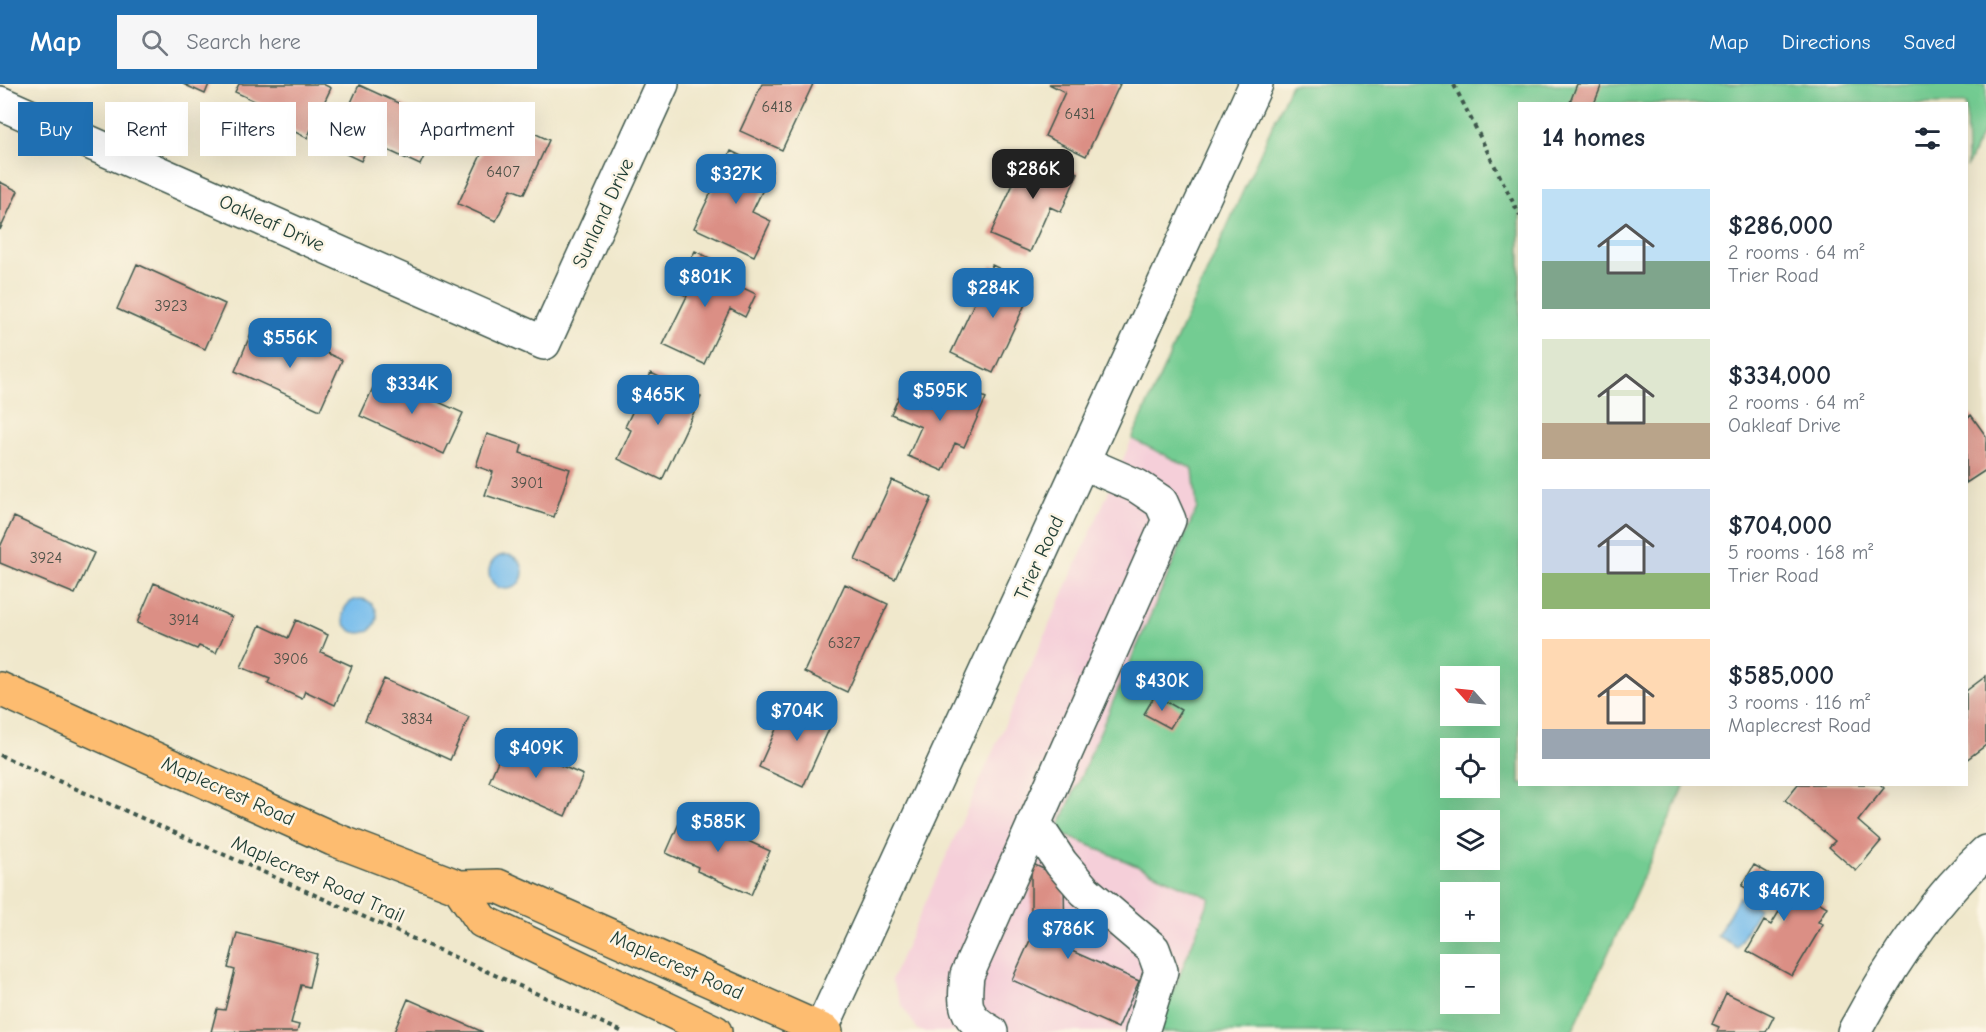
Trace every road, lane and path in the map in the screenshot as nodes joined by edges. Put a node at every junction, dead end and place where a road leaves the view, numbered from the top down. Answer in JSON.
{"nodes":[{"id":1,"x":663,"y":84,"type":"edge"},
{"id":2,"x":1256,"y":84,"type":"edge"},
{"id":3,"x":1454,"y":85,"type":"edge"},
{"id":4,"x":0,"y":103,"type":"edge"},
{"id":5,"x":1518,"y":212,"type":"edge"},
{"id":6,"x":544,"y":343,"type":"joint"},
{"id":7,"x":1084,"y":463,"type":"junction"},
{"id":8,"x":0,"y":689,"type":"edge"},
{"id":9,"x":0,"y":754,"type":"edge"},
{"id":10,"x":1034,"y":822,"type":"junction"},
{"id":11,"x":1986,"y":852,"type":"edge"},
{"id":12,"x":459,"y":887,"type":"junction"},
{"id":13,"x":822,"y":1031,"type":"edge"},
{"id":14,"x":623,"y":1032,"type":"edge"},
{"id":15,"x":715,"y":1032,"type":"edge"},
{"id":16,"x":991,"y":1032,"type":"edge"},
{"id":17,"x":1142,"y":1032,"type":"edge"},
{"id":18,"x":1854,"y":1032,"type":"edge"}],
"edges":[{"from":1,"to":6,"type":"street","name":"Sunland Drive"},
{"from":2,"to":7,"type":"street","name":"Trier Road"},
{"from":3,"to":5,"type":"path"},
{"from":4,"to":6,"type":"street","name":"Oakleaf Drive"},
{"from":7,"to":10,"type":"street"},
{"from":7,"to":13,"type":"street","name":"Trier Road"},
{"from":8,"to":12,"type":"main road","name":"Maplecrest Road"},
{"from":9,"to":14,"type":"path","name":"Maplecrest Road Trail"},
{"from":10,"to":16,"type":"street"},
{"from":10,"to":17,"type":"street"},
{"from":11,"to":18,"type":"street"},
{"from":12,"to":13,"type":"main road","name":"Maplecrest Road"},
{"from":12,"to":15,"type":"main road"}]}
